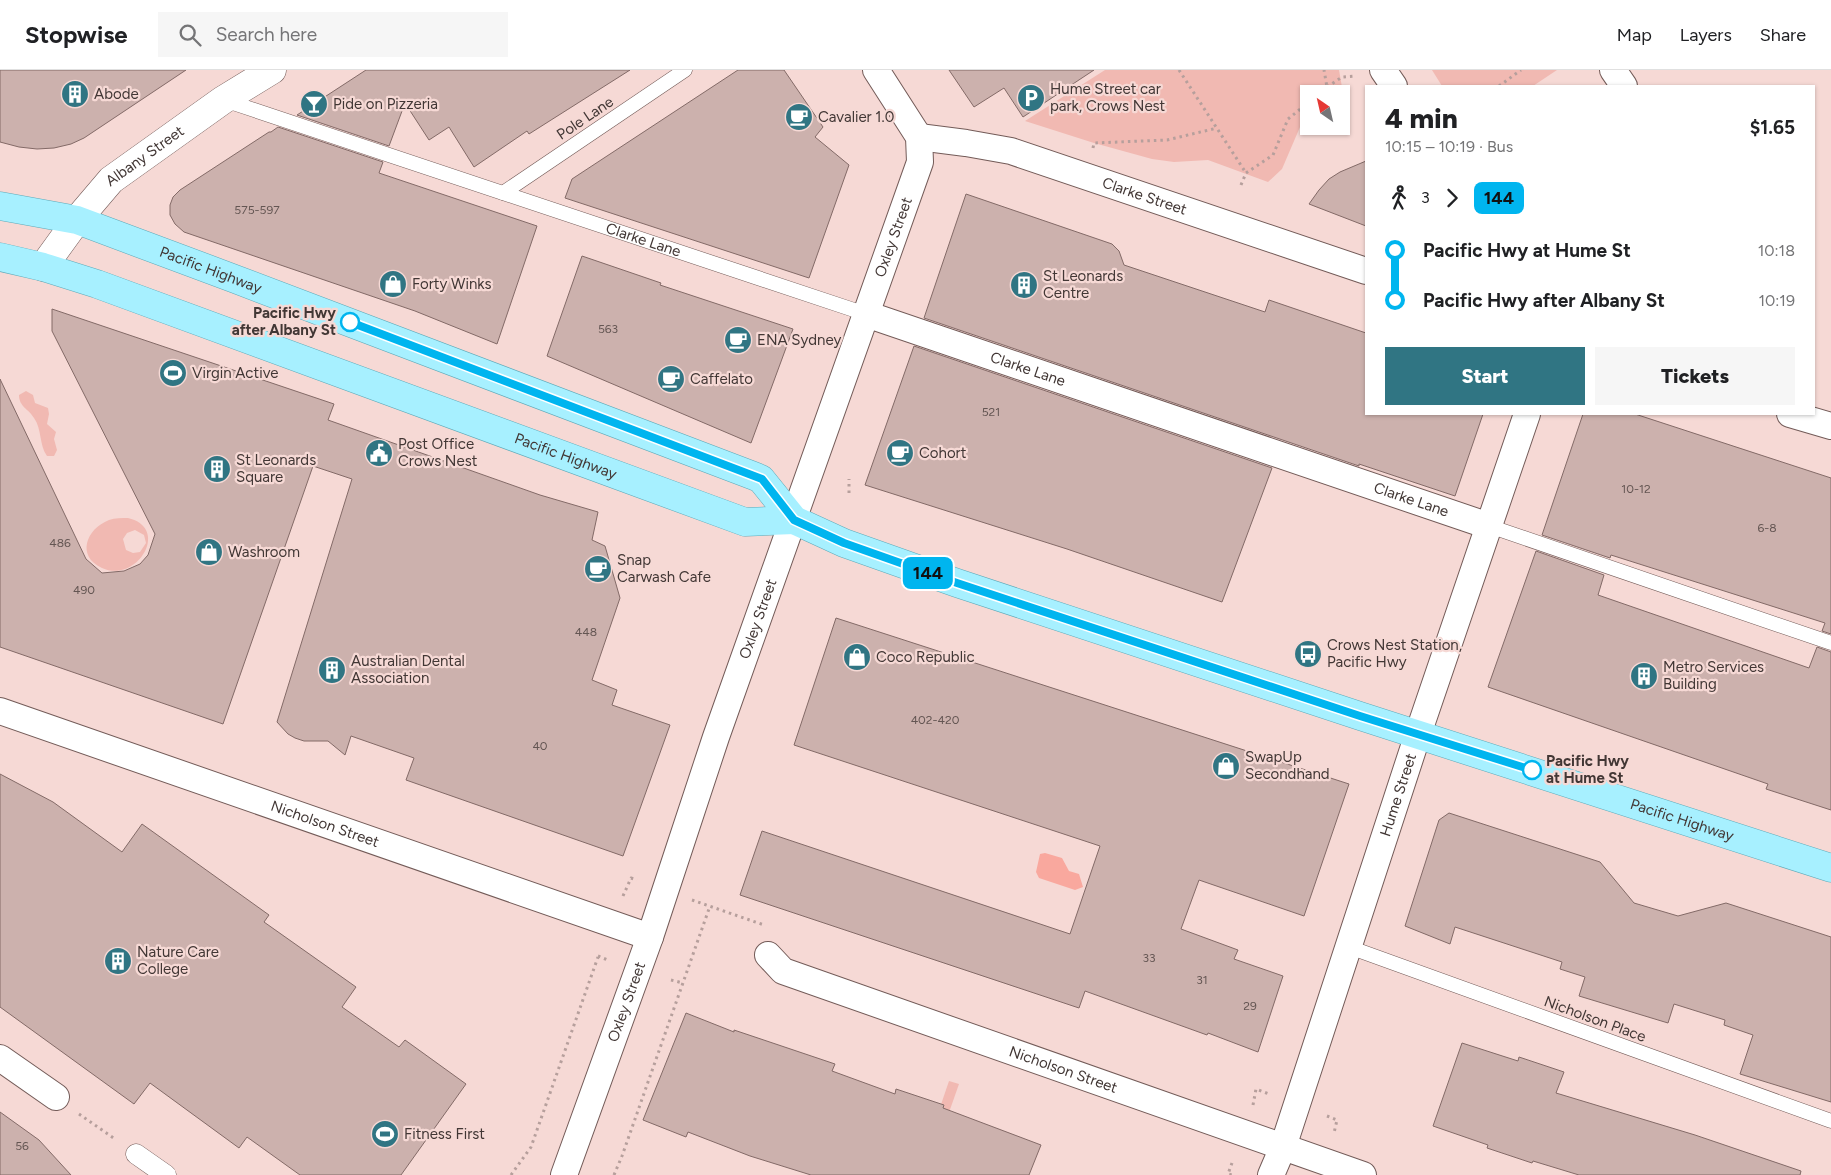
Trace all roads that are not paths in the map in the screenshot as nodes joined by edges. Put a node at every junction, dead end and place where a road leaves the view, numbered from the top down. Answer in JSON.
{"nodes":[{"id":1,"x":272,"y":70,"type":"edge"},
{"id":2,"x":685,"y":70,"type":"edge"},
{"id":3,"x":876,"y":70,"type":"edge"},
{"id":4,"x":1383,"y":70,"type":"edge"},
{"id":5,"x":1613,"y":70,"type":"edge"},
{"id":6,"x":1393,"y":85,"type":"edge"},
{"id":7,"x":1623,"y":85,"type":"edge"},
{"id":8,"x":223,"y":100,"type":"junction"},
{"id":9,"x":918,"y":137,"type":"junction"},
{"id":10,"x":503,"y":193,"type":"junction"},
{"id":11,"x":0,"y":206,"type":"edge"},
{"id":12,"x":77,"y":220,"type":"junction"},
{"id":13,"x":0,"y":257,"type":"edge"},
{"id":14,"x":43,"y":266,"type":"junction"},
{"id":15,"x":1365,"y":271,"type":"edge"},
{"id":16,"x":866,"y":314,"type":"junction"},
{"id":17,"x":1527,"y":415,"type":"edge"},
{"id":18,"x":1795,"y":415,"type":"edge"},
{"id":19,"x":1831,"y":426,"type":"edge"},
{"id":20,"x":794,"y":520,"type":"junction"},
{"id":21,"x":1489,"y":526,"type":"junction"},
{"id":22,"x":1831,"y":642,"type":"edge"},
{"id":23,"x":0,"y":711,"type":"edge"},
{"id":24,"x":1418,"y":734,"type":"junction"},
{"id":25,"x":1831,"y":868,"type":"edge"},
{"id":26,"x":650,"y":936,"type":"junction"},
{"id":27,"x":1349,"y":947,"type":"junction"},
{"id":28,"x":768,"y":956,"type":"dead end"},
{"id":29,"x":0,"y":1058,"type":"edge"},
{"id":30,"x":56,"y":1098,"type":"road end"},
{"id":31,"x":1831,"y":1121,"type":"edge"},
{"id":32,"x":1283,"y":1148,"type":"junction"},
{"id":33,"x":136,"y":1154,"type":"road end"},
{"id":34,"x":166,"y":1175,"type":"edge"},
{"id":35,"x":564,"y":1175,"type":"edge"},
{"id":36,"x":1271,"y":1175,"type":"edge"},
{"id":37,"x":1363,"y":1175,"type":"edge"}],
"edges":[{"from":1,"to":8,"type":"street","name":"Albany Street"},
{"from":2,"to":10,"type":"lane","name":"Pole Lane"},
{"from":3,"to":9,"type":"street","name":"Oxley Street"},
{"from":4,"to":6,"type":"street"},
{"from":5,"to":7,"type":"street"},
{"from":8,"to":10,"type":"lane","name":"Clarke Lane"},
{"from":8,"to":12,"type":"street","name":"Albany Street"},
{"from":9,"to":15,"type":"street","name":"Clarke Street"},
{"from":9,"to":16,"type":"street","name":"Oxley Street"},
{"from":10,"to":16,"type":"lane","name":"Clarke Lane"},
{"from":11,"to":12,"type":"main road","name":"Pacific Highway"},
{"from":12,"to":14,"type":"street","name":"Albany Street"},
{"from":12,"to":20,"type":"main road","name":"Pacific Highway"},
{"from":13,"to":14,"type":"main road","name":"Pacific Highway"},
{"from":14,"to":20,"type":"main road","name":"Pacific Highway"},
{"from":16,"to":20,"type":"street","name":"Oxley Street"},
{"from":16,"to":21,"type":"street","name":"Clarke Lane"},
{"from":17,"to":21,"type":"street","name":"Hume Street"},
{"from":18,"to":19,"type":"street"},
{"from":20,"to":24,"type":"main road","name":"Pacific Highway"},
{"from":20,"to":26,"type":"street","name":"Oxley Street"},
{"from":21,"to":22,"type":"lane","name":"Clarke Lane"},
{"from":21,"to":24,"type":"street","name":"Hume Street"},
{"from":23,"to":26,"type":"street","name":"Nicholson Street"},
{"from":24,"to":25,"type":"main road","name":"Pacific Highway"},
{"from":24,"to":27,"type":"street","name":"Hume Street"},
{"from":26,"to":35,"type":"street","name":"Oxley Street"},
{"from":27,"to":31,"type":"lane","name":"Nicholson Place"},
{"from":27,"to":32,"type":"street","name":"Hume Street"},
{"from":28,"to":32,"type":"street","name":"Nicholson Street"},
{"from":29,"to":30,"type":"street"},
{"from":32,"to":36,"type":"street","name":"Hume Street"},
{"from":32,"to":37,"type":"street","name":"Nicholson Street"},
{"from":33,"to":34,"type":"street"}]}
